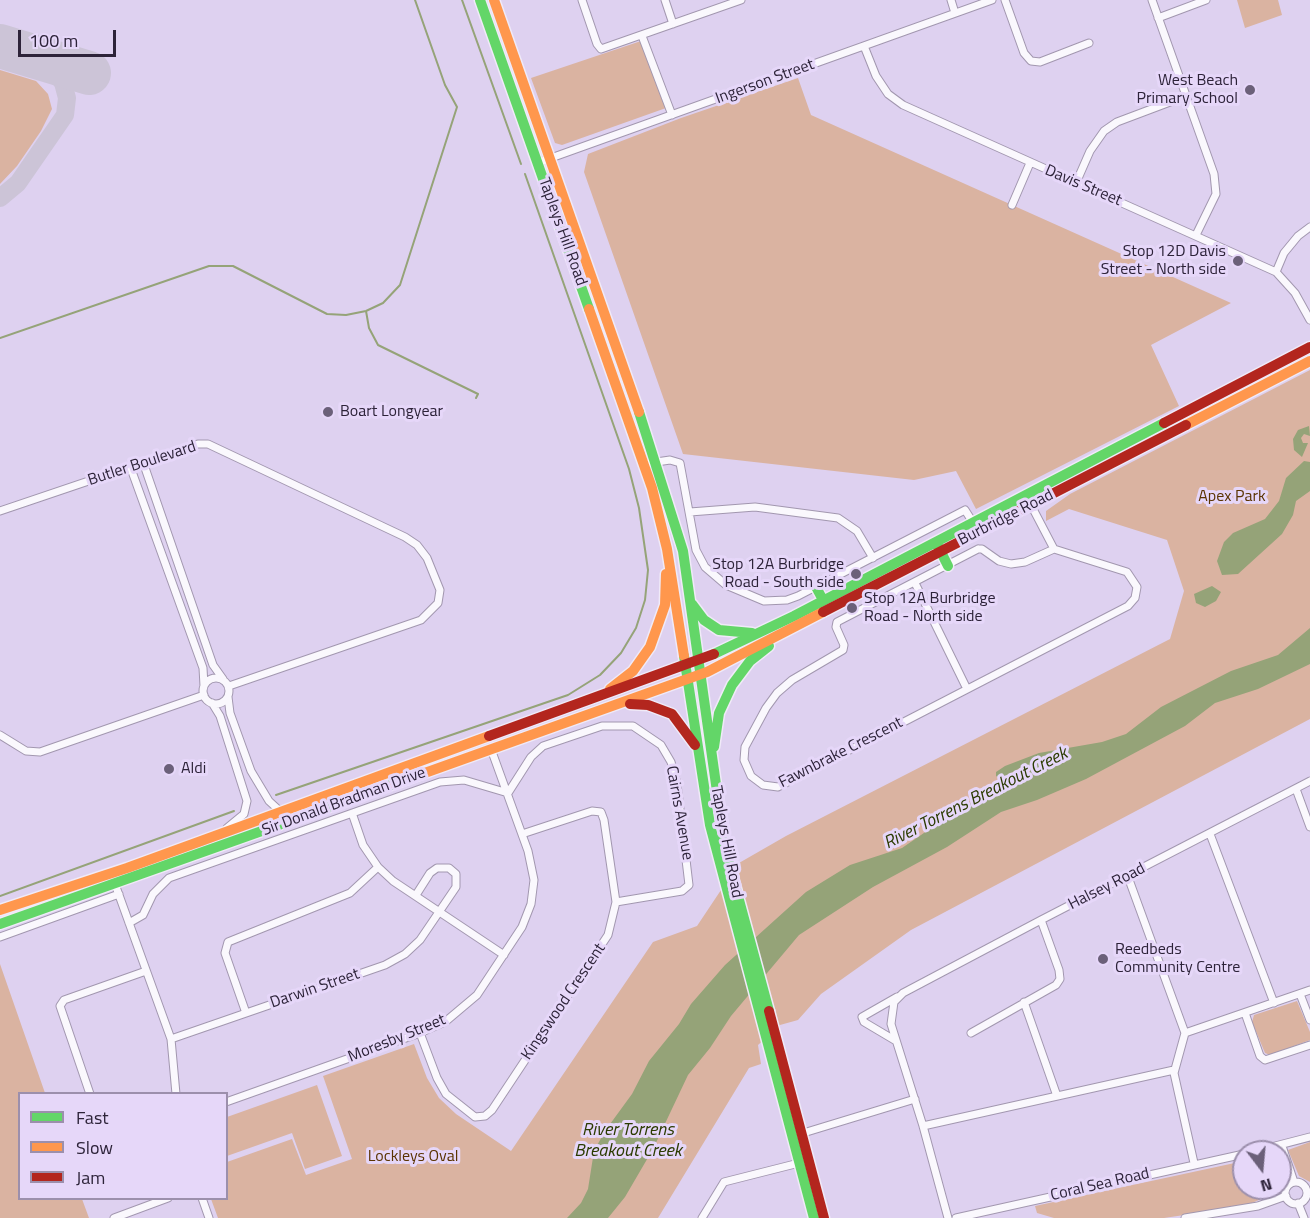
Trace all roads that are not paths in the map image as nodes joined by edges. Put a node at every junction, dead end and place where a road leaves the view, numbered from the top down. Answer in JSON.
{"nodes":[{"id":1,"x":480,"y":0,"type":"edge"},
{"id":2,"x":494,"y":0,"type":"edge"},
{"id":3,"x":582,"y":0,"type":"edge"},
{"id":4,"x":665,"y":0,"type":"edge"},
{"id":5,"x":740,"y":0,"type":"edge"},
{"id":6,"x":951,"y":0,"type":"edge"},
{"id":7,"x":992,"y":0,"type":"edge"},
{"id":8,"x":1005,"y":0,"type":"edge"},
{"id":9,"x":1152,"y":0,"type":"edge"},
{"id":10,"x":1206,"y":0,"type":"edge"},
{"id":11,"x":954,"y":13,"type":"junction"},
{"id":12,"x":1158,"y":18,"type":"junction"},
{"id":13,"x":674,"y":24,"type":"junction"},
{"id":14,"x":642,"y":36,"type":"junction"},
{"id":15,"x":1089,"y":43,"type":"dead end"},
{"id":16,"x":864,"y":46,"type":"junction"},
{"id":17,"x":1186,"y":96,"type":"junction"},
{"id":18,"x":672,"y":115,"type":"junction"},
{"id":19,"x":550,"y":158,"type":"junction"},
{"id":20,"x":537,"y":163,"type":"junction"},
{"id":21,"x":1030,"y":163,"type":"junction"},
{"id":22,"x":1076,"y":183,"type":"junction"},
{"id":23,"x":1012,"y":205,"type":"dead end"},
{"id":24,"x":1310,"y":228,"type":"edge"},
{"id":25,"x":1196,"y":235,"type":"junction"},
{"id":26,"x":1276,"y":272,"type":"junction"},
{"id":27,"x":1310,"y":320,"type":"edge"},
{"id":28,"x":1310,"y":347,"type":"edge"},
{"id":29,"x":1310,"y":361,"type":"edge"},
{"id":30,"x":656,"y":460,"type":"junction"},
{"id":31,"x":143,"y":462,"type":"junction"},
{"id":32,"x":643,"y":464,"type":"junction"},
{"id":33,"x":130,"y":466,"type":"junction"},
{"id":34,"x":1031,"y":505,"type":"junction"},
{"id":35,"x":0,"y":511,"type":"edge"},
{"id":36,"x":690,"y":512,"type":"junction"},
{"id":37,"x":972,"y":521,"type":"junction"},
{"id":38,"x":938,"y":546,"type":"junction"},
{"id":39,"x":667,"y":549,"type":"junction"},
{"id":40,"x":1054,"y":549,"type":"junction"},
{"id":41,"x":873,"y":558,"type":"junction"},
{"id":42,"x":948,"y":566,"type":"junction"},
{"id":43,"x":915,"y":584,"type":"junction"},
{"id":44,"x":816,"y":587,"type":"junction"},
{"id":45,"x":823,"y":600,"type":"junction"},
{"id":46,"x":692,"y":604,"type":"junction"},
{"id":47,"x":760,"y":632,"type":"junction"},
{"id":48,"x":781,"y":634,"type":"junction"},
{"id":49,"x":699,"y":660,"type":"junction"},
{"id":50,"x":686,"y":666,"type":"junction"},
{"id":51,"x":701,"y":675,"type":"junction"},
{"id":52,"x":688,"y":680,"type":"junction"},
{"id":53,"x":226,"y":683,"type":"junction"},
{"id":54,"x":204,"y":686,"type":"junction"},
{"id":55,"x":967,"y":689,"type":"junction"},
{"id":56,"x":204,"y":695,"type":"junction"},
{"id":57,"x":228,"y":697,"type":"junction"},
{"id":58,"x":597,"y":697,"type":"junction"},
{"id":59,"x":212,"y":703,"type":"junction"},
{"id":60,"x":619,"y":704,"type":"junction"},
{"id":61,"x":507,"y":731,"type":"junction"},
{"id":62,"x":0,"y":735,"type":"edge"},
{"id":63,"x":476,"y":742,"type":"junction"},
{"id":64,"x":491,"y":749,"type":"junction"},
{"id":65,"x":698,"y":751,"type":"junction"},
{"id":66,"x":712,"y":764,"type":"junction"},
{"id":67,"x":1310,"y":781,"type":"edge"},
{"id":68,"x":1296,"y":789,"type":"junction"},
{"id":69,"x":508,"y":793,"type":"junction"},
{"id":70,"x":281,"y":812,"type":"junction"},
{"id":71,"x":352,"y":813,"type":"junction"},
{"id":72,"x":1310,"y":827,"type":"edge"},
{"id":73,"x":522,"y":834,"type":"junction"},
{"id":74,"x":1210,"y":834,"type":"junction"},
{"id":75,"x":215,"y":836,"type":"junction"},
{"id":76,"x":378,"y":867,"type":"junction"},
{"id":77,"x":127,"y":868,"type":"junction"},
{"id":78,"x":101,"y":876,"type":"junction"},
{"id":79,"x":1128,"y":877,"type":"junction"},
{"id":80,"x":117,"y":889,"type":"junction"},
{"id":81,"x":416,"y":895,"type":"junction"},
{"id":82,"x":616,"y":902,"type":"junction"},
{"id":83,"x":0,"y":910,"type":"edge"},
{"id":84,"x":440,"y":911,"type":"junction"},
{"id":85,"x":739,"y":920,"type":"junction"},
{"id":86,"x":1041,"y":920,"type":"junction"},
{"id":87,"x":129,"y":923,"type":"junction"},
{"id":88,"x":0,"y":924,"type":"edge"},
{"id":89,"x":0,"y":937,"type":"edge"},
{"id":90,"x":504,"y":955,"type":"junction"},
{"id":91,"x":146,"y":971,"type":"junction"},
{"id":92,"x":1310,"y":990,"type":"edge"},
{"id":93,"x":903,"y":993,"type":"junction"},
{"id":94,"x":1300,"y":994,"type":"junction"},
{"id":95,"x":1024,"y":1002,"type":"junction"},
{"id":96,"x":1274,"y":1003,"type":"junction"},
{"id":97,"x":246,"y":1013,"type":"junction"},
{"id":98,"x":1245,"y":1013,"type":"junction"},
{"id":99,"x":1310,"y":1020,"type":"edge"},
{"id":100,"x":420,"y":1033,"type":"junction"},
{"id":101,"x":971,"y":1033,"type":"dead end"},
{"id":102,"x":1185,"y":1033,"type":"junction"},
{"id":103,"x":171,"y":1039,"type":"junction"},
{"id":104,"x":896,"y":1041,"type":"junction"},
{"id":105,"x":1310,"y":1045,"type":"edge"},
{"id":106,"x":1174,"y":1070,"type":"junction"},
{"id":107,"x":89,"y":1092,"type":"edge"},
{"id":108,"x":176,"y":1092,"type":"edge"},
{"id":109,"x":1057,"y":1096,"type":"junction"},
{"id":110,"x":787,"y":1099,"type":"junction"},
{"id":111,"x":915,"y":1099,"type":"junction"},
{"id":112,"x":228,"y":1101,"type":"edge"},
{"id":113,"x":923,"y":1126,"type":"junction"},
{"id":114,"x":797,"y":1135,"type":"junction"},
{"id":115,"x":1310,"y":1137,"type":"edge"},
{"id":116,"x":1292,"y":1143,"type":"edge"},
{"id":117,"x":1232,"y":1156,"type":"edge"},
{"id":118,"x":804,"y":1162,"type":"junction"},
{"id":119,"x":1194,"y":1163,"type":"junction"},
{"id":120,"x":1292,"y":1176,"type":"edge"},
{"id":121,"x":1294,"y":1182,"type":"joint"},
{"id":122,"x":1308,"y":1189,"type":"edge"},
{"id":123,"x":163,"y":1200,"type":"edge"},
{"id":124,"x":203,"y":1200,"type":"edge"},
{"id":125,"x":1275,"y":1200,"type":"edge"},
{"id":126,"x":1289,"y":1200,"type":"edge"},
{"id":127,"x":1298,"y":1203,"type":"junction"},
{"id":128,"x":114,"y":1218,"type":"edge"},
{"id":129,"x":209,"y":1218,"type":"edge"},
{"id":130,"x":702,"y":1218,"type":"edge"},
{"id":131,"x":814,"y":1218,"type":"edge"},
{"id":132,"x":824,"y":1218,"type":"edge"},
{"id":133,"x":948,"y":1218,"type":"edge"},
{"id":134,"x":956,"y":1218,"type":"edge"},
{"id":135,"x":1185,"y":1218,"type":"edge"},
{"id":136,"x":1304,"y":1218,"type":"edge"}],
"edges":[{"from":1,"to":20,"type":"main road","name":"Tapleys Hill Road"},
{"from":2,"to":19,"type":"main road","name":"Tapleys Hill Road"},
{"from":3,"to":14,"type":"street"},
{"from":4,"to":13,"type":"street"},
{"from":5,"to":13,"type":"street"},
{"from":6,"to":11,"type":"street"},
{"from":7,"to":11,"type":"street","name":"Ingerson Street"},
{"from":8,"to":15,"type":"street"},
{"from":9,"to":12,"type":"street"},
{"from":10,"to":12,"type":"street"},
{"from":11,"to":16,"type":"street","name":"Ingerson Street"},
{"from":12,"to":17,"type":"street"},
{"from":13,"to":14,"type":"street"},
{"from":14,"to":18,"type":"street"},
{"from":16,"to":18,"type":"street","name":"Ingerson Street"},
{"from":16,"to":21,"type":"street","name":"Davis Street"},
{"from":17,"to":22,"type":"street"},
{"from":17,"to":25,"type":"street"},
{"from":18,"to":19,"type":"street","name":"Ingerson Street"},
{"from":19,"to":20,"type":"street","name":"Ingerson Street"},
{"from":19,"to":30,"type":"main road","name":"Tapleys Hill Road"},
{"from":20,"to":32,"type":"main road","name":"Tapleys Hill Road"},
{"from":21,"to":22,"type":"street","name":"Davis Street"},
{"from":21,"to":23,"type":"street"},
{"from":22,"to":25,"type":"street","name":"Davis Street"},
{"from":24,"to":26,"type":"street"},
{"from":25,"to":26,"type":"street","name":"Davis Street"},
{"from":26,"to":27,"type":"street","name":"Davis Street"},
{"from":28,"to":37,"type":"main road","name":"Burbridge Road"},
{"from":29,"to":34,"type":"main road","name":"Burbridge Road"},
{"from":30,"to":32,"type":"street"},
{"from":30,"to":36,"type":"street"},
{"from":30,"to":46,"type":"main road","name":"Tapleys Hill Road"},
{"from":31,"to":33,"type":"street","name":"Butler Boulevard"},
{"from":31,"to":53,"type":"street"},
{"from":31,"to":53,"type":"street","name":"Butler Boulevard"},
{"from":32,"to":39,"type":"main road","name":"Tapleys Hill Road"},
{"from":33,"to":35,"type":"street","name":"Butler Boulevard"},
{"from":33,"to":54,"type":"street"},
{"from":34,"to":38,"type":"main road","name":"Burbridge Road"},
{"from":34,"to":40,"type":"street"},
{"from":36,"to":41,"type":"street"},
{"from":36,"to":44,"type":"street","name":"Burbridge Road"},
{"from":37,"to":38,"type":"main road","name":"Burbridge Road"},
{"from":37,"to":41,"type":"street","name":"Burbridge Road"},
{"from":38,"to":42,"type":"main road"},
{"from":38,"to":45,"type":"main road","name":"Burbridge Road"},
{"from":38,"to":48,"type":"main road","name":"Burbridge Road"},
{"from":39,"to":50,"type":"main road","name":"Tapleys Hill Road"},
{"from":39,"to":58,"type":"main road"},
{"from":40,"to":42,"type":"street","name":"Fawnbrake Crescent"},
{"from":40,"to":55,"type":"street","name":"Fawnbrake Crescent"},
{"from":41,"to":44,"type":"street","name":"Burbridge Road"},
{"from":42,"to":43,"type":"street","name":"Fawnbrake Crescent"},
{"from":43,"to":55,"type":"street"},
{"from":43,"to":55,"type":"street","name":"Fawnbrake Crescent"},
{"from":44,"to":45,"type":"main road"},
{"from":45,"to":47,"type":"main road","name":"Burbridge Road"},
{"from":46,"to":47,"type":"main road"},
{"from":46,"to":49,"type":"main road","name":"Tapleys Hill Road"},
{"from":47,"to":49,"type":"main road","name":"Burbridge Road"},
{"from":48,"to":51,"type":"main road","name":"Burbridge Road"},
{"from":48,"to":66,"type":"main road"},
{"from":49,"to":50,"type":"main road","name":"Burbridge Road"},
{"from":49,"to":51,"type":"main road","name":"Tapleys Hill Road"},
{"from":50,"to":52,"type":"main road","name":"Tapleys Hill Road"},
{"from":50,"to":58,"type":"main road","name":"Sir Donald Bradman Drive"},
{"from":51,"to":52,"type":"main road","name":"Burbridge Road"},
{"from":51,"to":66,"type":"main road","name":"Tapleys Hill Road"},
{"from":52,"to":60,"type":"main road","name":"Sir Donald Bradman Drive"},
{"from":52,"to":65,"type":"main road","name":"Tapleys Hill Road"},
{"from":53,"to":54,"type":"street"},
{"from":53,"to":57,"type":"street"},
{"from":54,"to":56,"type":"street"},
{"from":56,"to":59,"type":"street"},
{"from":56,"to":62,"type":"street"},
{"from":57,"to":59,"type":"street"},
{"from":57,"to":70,"type":"street"},
{"from":58,"to":61,"type":"main road","name":"Sir Donald Bradman Drive"},
{"from":59,"to":75,"type":"street"},
{"from":60,"to":64,"type":"main road","name":"Sir Donald Bradman Drive"},
{"from":60,"to":65,"type":"main road"},
{"from":61,"to":63,"type":"main road","name":"Sir Donald Bradman Drive"},
{"from":61,"to":64,"type":"main road"},
{"from":63,"to":64,"type":"main road"},
{"from":63,"to":70,"type":"main road","name":"Sir Donald Bradman Drive"},
{"from":64,"to":69,"type":"street","name":"Moresby Street"},
{"from":64,"to":80,"type":"main road","name":"Sir Donald Bradman Drive"},
{"from":65,"to":85,"type":"main road","name":"Tapleys Hill Road"},
{"from":66,"to":85,"type":"main road","name":"Tapleys Hill Road"},
{"from":67,"to":68,"type":"street","name":"Halsey Road"},
{"from":68,"to":72,"type":"street"},
{"from":68,"to":74,"type":"street","name":"Halsey Road"},
{"from":69,"to":71,"type":"street","name":"Sir Donald Bradman Drive"},
{"from":69,"to":73,"type":"street","name":"Moresby Street"},
{"from":69,"to":82,"type":"street","name":"Cairns Avenue"},
{"from":70,"to":75,"type":"main road","name":"Sir Donald Bradman Drive"},
{"from":71,"to":76,"type":"street"},
{"from":71,"to":87,"type":"street","name":"Sir Donald Bradman Drive"},
{"from":73,"to":82,"type":"street","name":"Kingswood Crescent"},
{"from":73,"to":90,"type":"street","name":"Moresby Street"},
{"from":74,"to":79,"type":"street","name":"Halsey Road"},
{"from":74,"to":96,"type":"street"},
{"from":75,"to":77,"type":"main road","name":"Sir Donald Bradman Drive"},
{"from":76,"to":81,"type":"street"},
{"from":76,"to":97,"type":"street"},
{"from":77,"to":78,"type":"main road","name":"Sir Donald Bradman Drive"},
{"from":77,"to":80,"type":"main road"},
{"from":78,"to":80,"type":"main road"},
{"from":78,"to":83,"type":"main road","name":"Sir Donald Bradman Drive"},
{"from":79,"to":86,"type":"street","name":"Halsey Road"},
{"from":79,"to":102,"type":"street"},
{"from":80,"to":87,"type":"street"},
{"from":80,"to":88,"type":"main road","name":"Sir Donald Bradman Drive"},
{"from":80,"to":89,"type":"street","name":"Sir Donald Bradman Drive"},
{"from":81,"to":84,"type":"street"},
{"from":81,"to":84,"type":"street","name":"Darwin Street"},
{"from":82,"to":100,"type":"street","name":"Kingswood Crescent"},
{"from":84,"to":90,"type":"street"},
{"from":84,"to":97,"type":"street","name":"Darwin Street"},
{"from":85,"to":110,"type":"main road","name":"Tapleys Hill Road"},
{"from":85,"to":110,"type":"main road","name":"Tapleys Hill Road"},
{"from":86,"to":93,"type":"street","name":"Halsey Road"},
{"from":86,"to":95,"type":"street"},
{"from":87,"to":91,"type":"street"},
{"from":90,"to":100,"type":"street","name":"Moresby Street"},
{"from":91,"to":103,"type":"street"},
{"from":91,"to":107,"type":"street"},
{"from":92,"to":94,"type":"street"},
{"from":93,"to":104,"type":"street"},
{"from":93,"to":104,"type":"street","name":"Halsey Road"},
{"from":94,"to":96,"type":"street"},
{"from":94,"to":99,"type":"street"},
{"from":95,"to":101,"type":"street"},
{"from":95,"to":109,"type":"street"},
{"from":96,"to":98,"type":"street"},
{"from":97,"to":103,"type":"street","name":"Darwin Street"},
{"from":98,"to":102,"type":"street"},
{"from":98,"to":105,"type":"street"},
{"from":100,"to":112,"type":"street","name":"Moresby Street"},
{"from":102,"to":106,"type":"street"},
{"from":103,"to":108,"type":"street"},
{"from":104,"to":111,"type":"street"},
{"from":106,"to":109,"type":"street"},
{"from":106,"to":119,"type":"street"},
{"from":109,"to":113,"type":"street"},
{"from":110,"to":114,"type":"main road","name":"Tapleys Hill Road"},
{"from":111,"to":113,"type":"street"},
{"from":111,"to":114,"type":"street"},
{"from":113,"to":133,"type":"street"},
{"from":114,"to":118,"type":"main road","name":"Tapleys Hill Road"},
{"from":115,"to":116,"type":"street"},
{"from":117,"to":119,"type":"street","name":"Coral Sea Road"},
{"from":118,"to":130,"type":"street"},
{"from":118,"to":131,"type":"main road","name":"Tapleys Hill Road"},
{"from":118,"to":132,"type":"main road","name":"Tapleys Hill Road"},
{"from":119,"to":134,"type":"street","name":"Coral Sea Road"},
{"from":120,"to":121,"type":"street"},
{"from":121,"to":122,"type":"street"},
{"from":122,"to":127,"type":"street"},
{"from":123,"to":128,"type":"street"},
{"from":124,"to":129,"type":"street"},
{"from":125,"to":135,"type":"street"},
{"from":126,"to":127,"type":"street"},
{"from":127,"to":136,"type":"street"}]}
